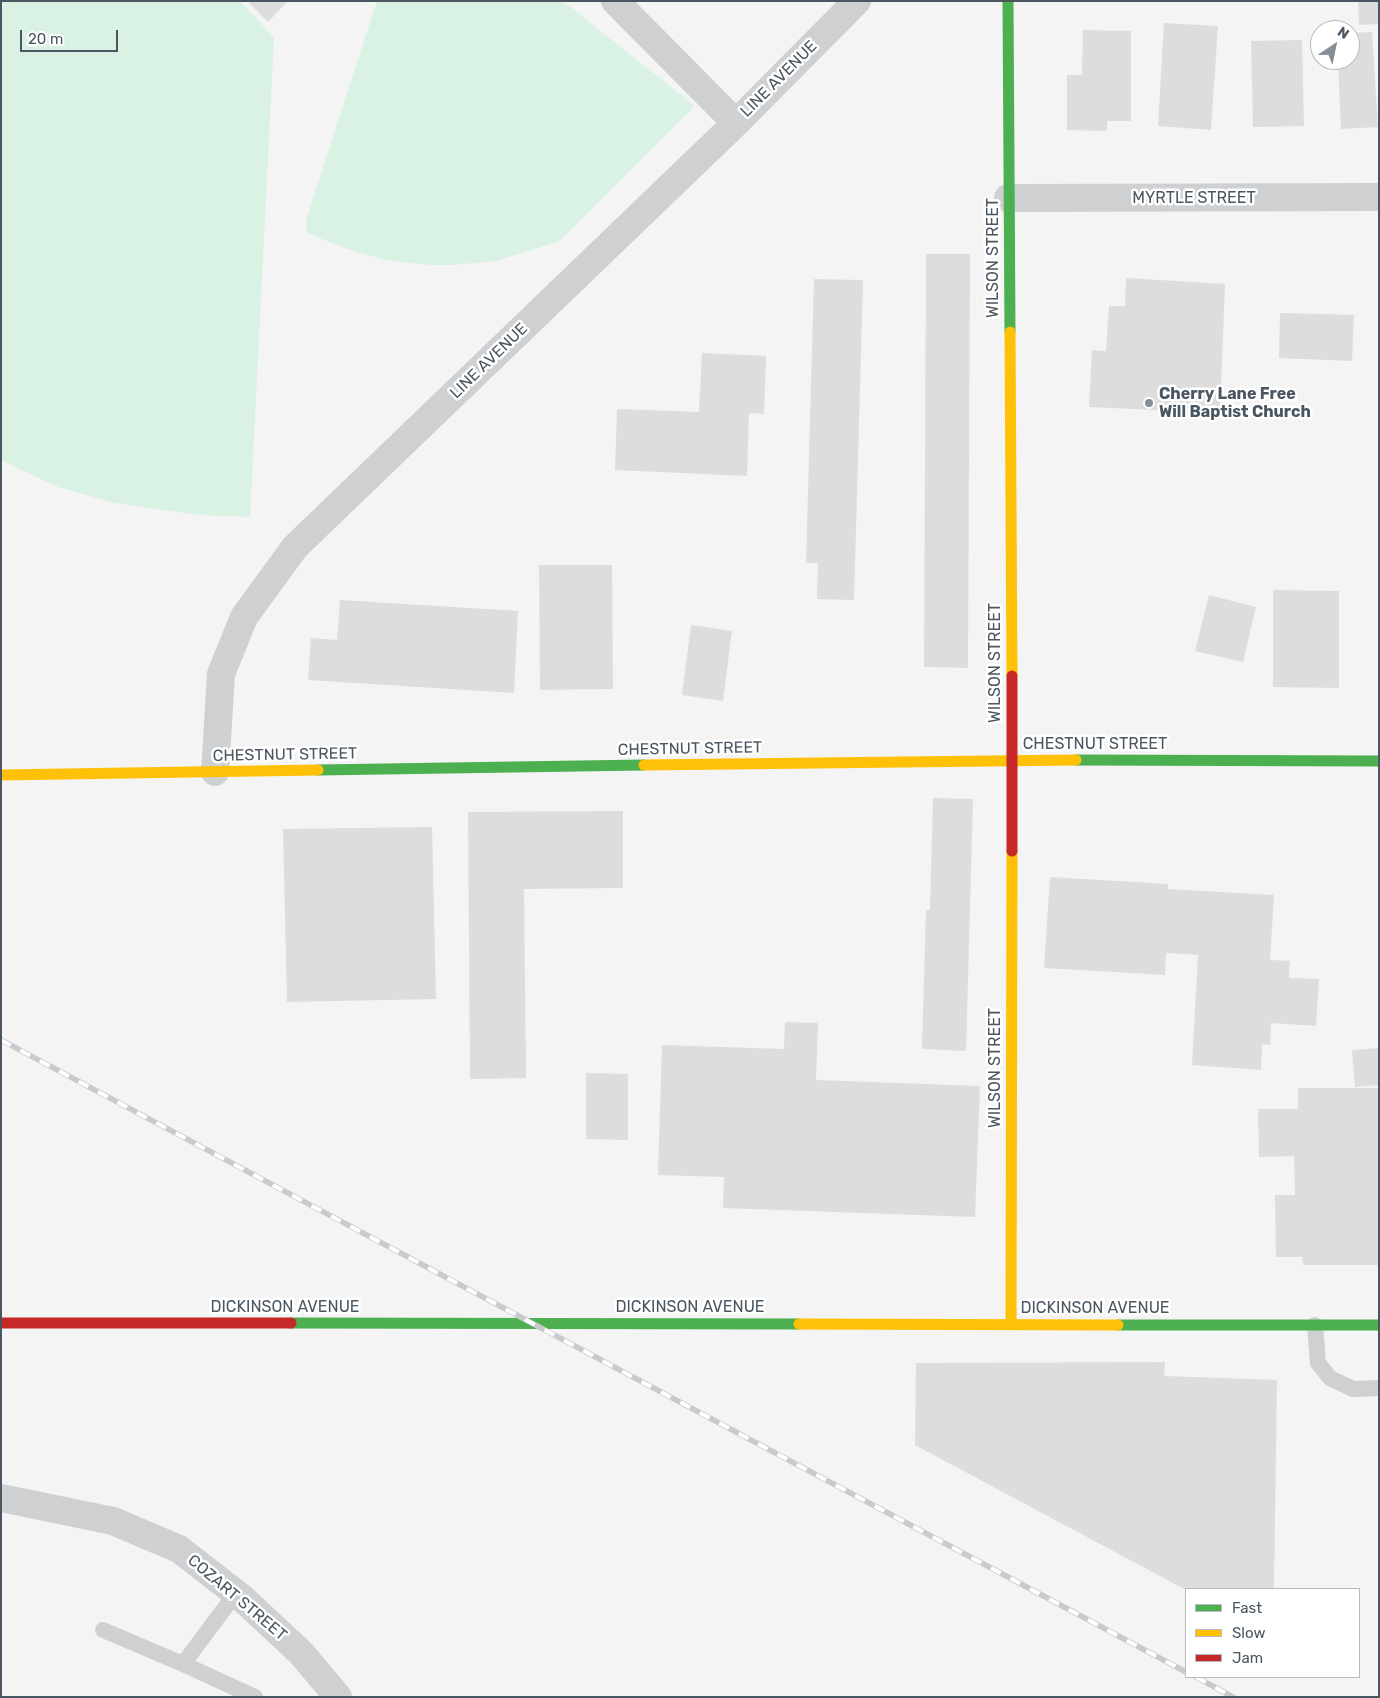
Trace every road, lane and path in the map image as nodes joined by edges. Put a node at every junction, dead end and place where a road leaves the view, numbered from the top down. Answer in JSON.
{"nodes":[{"id":1,"x":615,"y":1,"type":"edge"},
{"id":2,"x":856,"y":1,"type":"edge"},
{"id":3,"x":1008,"y":1,"type":"edge"},
{"id":4,"x":736,"y":123,"type":"junction"},
{"id":5,"x":1379,"y":197,"type":"edge"},
{"id":6,"x":1008,"y":198,"type":"junction"},
{"id":7,"x":1012,"y":760,"type":"junction"},
{"id":8,"x":1379,"y":761,"type":"edge"},
{"id":9,"x":215,"y":772,"type":"junction"},
{"id":10,"x":1,"y":775,"type":"edge"},
{"id":11,"x":1,"y":1323,"type":"edge"},
{"id":12,"x":1011,"y":1324,"type":"junction"},
{"id":13,"x":1315,"y":1324,"type":"junction"},
{"id":14,"x":1379,"y":1325,"type":"edge"},
{"id":15,"x":1379,"y":1388,"type":"edge"},
{"id":16,"x":1,"y":1498,"type":"edge"},
{"id":17,"x":236,"y":1594,"type":"junction"},
{"id":18,"x":103,"y":1630,"type":"dead end"},
{"id":19,"x":183,"y":1664,"type":"junction"},
{"id":20,"x":255,"y":1697,"type":"edge"},
{"id":21,"x":338,"y":1697,"type":"edge"}],
"edges":[{"from":1,"to":4,"type":"street"},
{"from":2,"to":4,"type":"street","name":"LINE AVENUE"},
{"from":3,"to":6,"type":"street","name":"WILSON STREET"},
{"from":4,"to":9,"type":"street","name":"LINE AVENUE"},
{"from":5,"to":6,"type":"street","name":"MYRTLE STREET"},
{"from":6,"to":7,"type":"street","name":"WILSON STREET"},
{"from":7,"to":8,"type":"street","name":"CHESTNUT STREET"},
{"from":7,"to":9,"type":"street","name":"CHESTNUT STREET"},
{"from":7,"to":12,"type":"street","name":"WILSON STREET"},
{"from":9,"to":10,"type":"street","name":"CHESTNUT STREET"},
{"from":11,"to":12,"type":"street","name":"DICKINSON AVENUE"},
{"from":12,"to":13,"type":"street","name":"DICKINSON AVENUE"},
{"from":13,"to":14,"type":"street","name":"DICKINSON AVENUE"},
{"from":13,"to":15,"type":"lane"},
{"from":16,"to":17,"type":"street","name":"COZART STREET"},
{"from":17,"to":19,"type":"lane"},
{"from":17,"to":21,"type":"street","name":"COZART STREET"},
{"from":18,"to":19,"type":"lane"},
{"from":19,"to":20,"type":"lane"}]}
